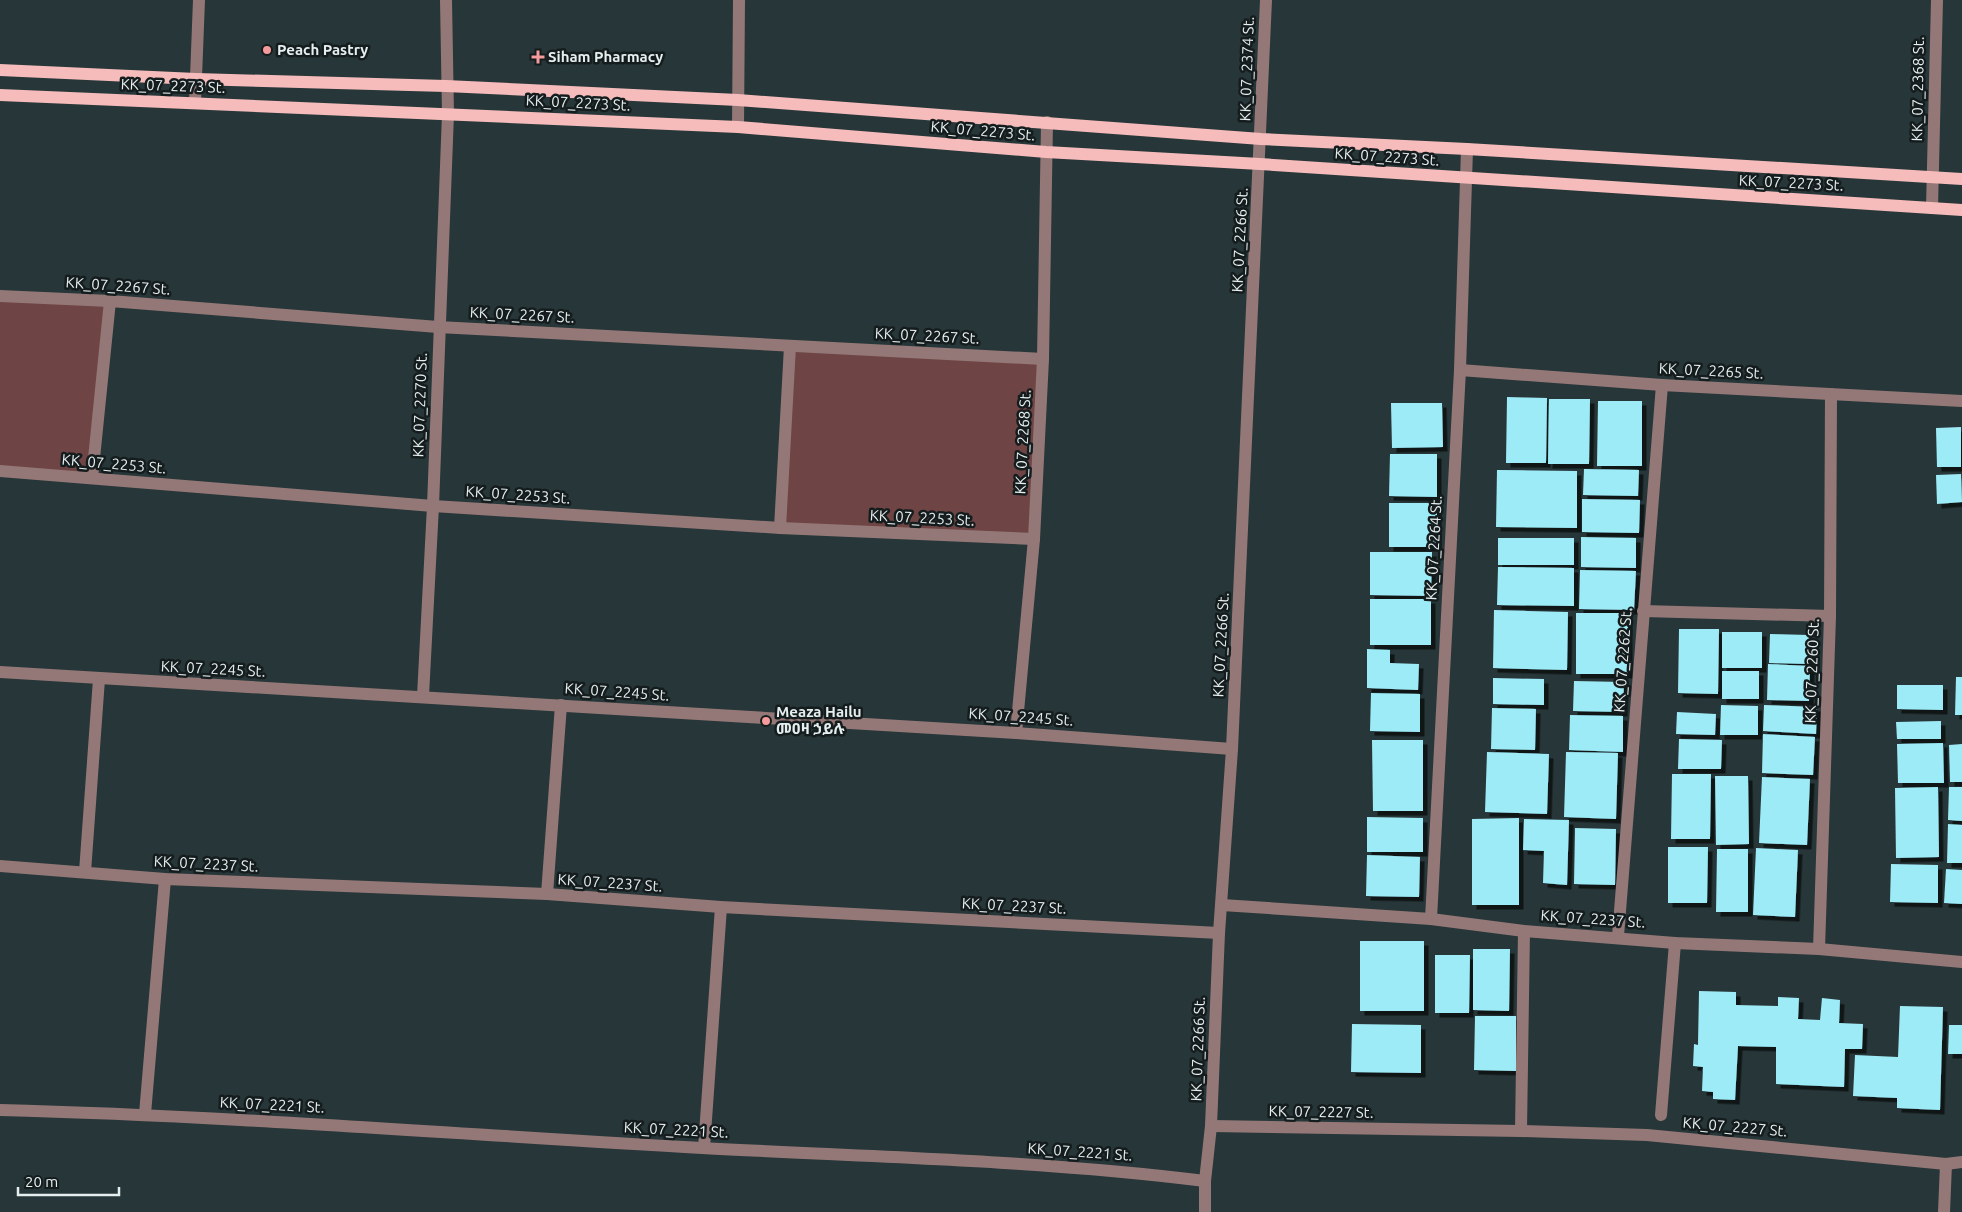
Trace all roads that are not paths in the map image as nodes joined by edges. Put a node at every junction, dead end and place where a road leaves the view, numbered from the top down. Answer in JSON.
{"nodes":[{"id":1,"x":199,"y":0,"type":"edge"},
{"id":2,"x":446,"y":0,"type":"edge"},
{"id":3,"x":740,"y":0,"type":"edge"},
{"id":4,"x":1266,"y":0,"type":"edge"},
{"id":5,"x":1937,"y":0,"type":"edge"},
{"id":6,"x":0,"y":70,"type":"edge"},
{"id":7,"x":196,"y":79,"type":"junction"},
{"id":8,"x":446,"y":86,"type":"junction"},
{"id":9,"x":0,"y":95,"type":"edge"},
{"id":10,"x":738,"y":100,"type":"junction"},
{"id":11,"x":195,"y":103,"type":"junction"},
{"id":12,"x":448,"y":114,"type":"junction"},
{"id":13,"x":1047,"y":122,"type":"junction"},
{"id":14,"x":738,"y":127,"type":"junction"},
{"id":15,"x":1261,"y":139,"type":"junction"},
{"id":16,"x":1467,"y":149,"type":"junction"},
{"id":17,"x":1046,"y":152,"type":"junction"},
{"id":18,"x":1260,"y":164,"type":"junction"},
{"id":19,"x":1933,"y":178,"type":"junction"},
{"id":20,"x":1465,"y":179,"type":"junction"},
{"id":21,"x":1962,"y":180,"type":"edge"},
{"id":22,"x":1932,"y":208,"type":"junction"},
{"id":23,"x":1962,"y":210,"type":"edge"},
{"id":24,"x":0,"y":296,"type":"edge"},
{"id":25,"x":110,"y":301,"type":"junction"},
{"id":26,"x":438,"y":326,"type":"junction"},
{"id":27,"x":790,"y":346,"type":"junction"},
{"id":28,"x":1043,"y":359,"type":"junction"},
{"id":29,"x":1460,"y":370,"type":"junction"},
{"id":30,"x":1662,"y":385,"type":"junction"},
{"id":31,"x":1831,"y":394,"type":"junction"},
{"id":32,"x":1962,"y":401,"type":"edge"},
{"id":33,"x":0,"y":471,"type":"edge"},
{"id":34,"x":92,"y":478,"type":"junction"},
{"id":35,"x":433,"y":506,"type":"junction"},
{"id":36,"x":780,"y":528,"type":"junction"},
{"id":37,"x":1034,"y":539,"type":"junction"},
{"id":38,"x":1643,"y":611,"type":"junction"},
{"id":39,"x":1830,"y":616,"type":"junction"},
{"id":40,"x":0,"y":672,"type":"edge"},
{"id":41,"x":98,"y":679,"type":"junction"},
{"id":42,"x":423,"y":696,"type":"junction"},
{"id":43,"x":561,"y":705,"type":"junction"},
{"id":44,"x":1016,"y":733,"type":"junction"},
{"id":45,"x":1232,"y":749,"type":"junction"},
{"id":46,"x":0,"y":866,"type":"edge"},
{"id":47,"x":85,"y":872,"type":"junction"},
{"id":48,"x":165,"y":880,"type":"junction"},
{"id":49,"x":547,"y":894,"type":"junction"},
{"id":50,"x":1222,"y":905,"type":"junction"},
{"id":51,"x":721,"y":907,"type":"junction"},
{"id":52,"x":1431,"y":919,"type":"junction"},
{"id":53,"x":1524,"y":931,"type":"junction"},
{"id":54,"x":1218,"y":932,"type":"junction"},
{"id":55,"x":1618,"y":936,"type":"junction"},
{"id":56,"x":1675,"y":943,"type":"junction"},
{"id":57,"x":1819,"y":949,"type":"junction"},
{"id":58,"x":1962,"y":962,"type":"edge"},
{"id":59,"x":0,"y":1110,"type":"edge"},
{"id":60,"x":145,"y":1114,"type":"junction"},
{"id":61,"x":1660,"y":1115,"type":"dead end"},
{"id":62,"x":1211,"y":1126,"type":"junction"},
{"id":63,"x":1521,"y":1131,"type":"junction"},
{"id":64,"x":704,"y":1148,"type":"junction"},
{"id":65,"x":1962,"y":1162,"type":"edge"},
{"id":66,"x":1946,"y":1164,"type":"junction"},
{"id":67,"x":1205,"y":1180,"type":"junction"},
{"id":68,"x":1205,"y":1212,"type":"edge"},
{"id":69,"x":1944,"y":1212,"type":"edge"}],
"edges":[{"from":1,"to":7,"type":"street"},
{"from":2,"to":8,"type":"street","name":"KK_07_2270 St."},
{"from":3,"to":10,"type":"street"},
{"from":4,"to":15,"type":"street","name":"KK_07_2374 St."},
{"from":5,"to":19,"type":"street","name":"KK_07_2368 St."},
{"from":6,"to":7,"type":"main road","name":"KK_07_2273 St."},
{"from":7,"to":8,"type":"main road","name":"KK_07_2273 St."},
{"from":7,"to":11,"type":"street"},
{"from":8,"to":10,"type":"main road","name":"KK_07_2273 St."},
{"from":8,"to":12,"type":"street","name":"KK_07_2270 St."},
{"from":9,"to":11,"type":"main road","name":"KK_07_2273 St."},
{"from":10,"to":13,"type":"main road","name":"KK_07_2273 St."},
{"from":10,"to":14,"type":"street"},
{"from":11,"to":12,"type":"main road","name":"KK_07_2273 St."},
{"from":12,"to":14,"type":"main road","name":"KK_07_2273 St."},
{"from":12,"to":26,"type":"street","name":"KK_07_2270 St."},
{"from":13,"to":15,"type":"main road","name":"KK_07_2273 St."},
{"from":13,"to":17,"type":"street","name":"KK_07_2268 St."},
{"from":14,"to":17,"type":"main road","name":"KK_07_2273 St."},
{"from":15,"to":16,"type":"main road","name":"KK_07_2273 St."},
{"from":15,"to":18,"type":"street","name":"KK_07_2374 St."},
{"from":16,"to":19,"type":"main road","name":"KK_07_2273 St."},
{"from":16,"to":20,"type":"street","name":"KK_07_2264 St."},
{"from":17,"to":18,"type":"main road","name":"KK_07_2273 St."},
{"from":17,"to":28,"type":"street","name":"KK_07_2268 St."},
{"from":18,"to":20,"type":"main road","name":"KK_07_2273 St."},
{"from":18,"to":45,"type":"street","name":"KK_07_2266 St."},
{"from":19,"to":21,"type":"main road","name":"KK_07_2273 St."},
{"from":19,"to":22,"type":"street","name":"KK_07_2368 St."},
{"from":20,"to":22,"type":"main road","name":"KK_07_2273 St."},
{"from":20,"to":29,"type":"street","name":"KK_07_2264 St."},
{"from":22,"to":23,"type":"main road","name":"KK_07_2273 St."},
{"from":24,"to":25,"type":"street","name":"KK_07_2267 St."},
{"from":25,"to":26,"type":"street","name":"KK_07_2267 St."},
{"from":25,"to":34,"type":"street"},
{"from":26,"to":27,"type":"street","name":"KK_07_2267 St."},
{"from":26,"to":35,"type":"street","name":"KK_07_2270 St."},
{"from":27,"to":28,"type":"street","name":"KK_07_2267 St."},
{"from":27,"to":36,"type":"street"},
{"from":28,"to":37,"type":"street","name":"KK_07_2268 St."},
{"from":29,"to":30,"type":"street","name":"KK_07_2265 St."},
{"from":29,"to":52,"type":"street","name":"KK_07_2264 St."},
{"from":30,"to":31,"type":"street","name":"KK_07_2265 St."},
{"from":30,"to":38,"type":"street","name":"KK_07_2262 St."},
{"from":31,"to":32,"type":"street","name":"KK_07_2265 St."},
{"from":31,"to":39,"type":"street","name":"KK_07_2260 St."},
{"from":33,"to":34,"type":"street","name":"KK_07_2253 St."},
{"from":34,"to":35,"type":"street","name":"KK_07_2253 St."},
{"from":35,"to":36,"type":"street","name":"KK_07_2253 St."},
{"from":35,"to":42,"type":"street","name":"KK_07_2270 St."},
{"from":36,"to":37,"type":"street","name":"KK_07_2253 St."},
{"from":37,"to":44,"type":"street","name":"KK_07_2268 St."},
{"from":38,"to":39,"type":"street"},
{"from":38,"to":55,"type":"street","name":"KK_07_2262 St."},
{"from":39,"to":57,"type":"street","name":"KK_07_2260 St."},
{"from":40,"to":41,"type":"street","name":"KK_07_2245 St."},
{"from":41,"to":42,"type":"street","name":"KK_07_2245 St."},
{"from":41,"to":47,"type":"street"},
{"from":42,"to":43,"type":"street","name":"KK_07_2245 St."},
{"from":43,"to":44,"type":"street","name":"KK_07_2245 St."},
{"from":43,"to":49,"type":"street"},
{"from":44,"to":45,"type":"street","name":"KK_07_2245 St."},
{"from":45,"to":50,"type":"street","name":"KK_07_2266 St."},
{"from":46,"to":47,"type":"street","name":"KK_07_2237 St."},
{"from":47,"to":48,"type":"street","name":"KK_07_2237 St."},
{"from":48,"to":49,"type":"street","name":"KK_07_2237 St."},
{"from":48,"to":60,"type":"street"},
{"from":49,"to":51,"type":"street","name":"KK_07_2237 St."},
{"from":50,"to":52,"type":"street","name":"KK_07_2237 St."},
{"from":50,"to":54,"type":"street","name":"KK_07_2266 St."},
{"from":51,"to":54,"type":"street","name":"KK_07_2237 St."},
{"from":51,"to":64,"type":"street"},
{"from":52,"to":53,"type":"street","name":"KK_07_2237 St."},
{"from":53,"to":55,"type":"street","name":"KK_07_2237 St."},
{"from":53,"to":63,"type":"street"},
{"from":54,"to":62,"type":"street","name":"KK_07_2266 St."},
{"from":55,"to":56,"type":"street","name":"KK_07_2237 St."},
{"from":56,"to":57,"type":"street","name":"KK_07_2237 St."},
{"from":56,"to":61,"type":"street"},
{"from":57,"to":58,"type":"street","name":"KK_07_2237 St."},
{"from":59,"to":60,"type":"street","name":"KK_07_2221 St."},
{"from":60,"to":64,"type":"street","name":"KK_07_2221 St."},
{"from":62,"to":63,"type":"street","name":"KK_07_2227 St."},
{"from":62,"to":67,"type":"street","name":"KK_07_2266 St."},
{"from":63,"to":66,"type":"street","name":"KK_07_2227 St."},
{"from":64,"to":67,"type":"street","name":"KK_07_2221 St."},
{"from":65,"to":66,"type":"street","name":"KK_07_2227 St."},
{"from":66,"to":69,"type":"street"},
{"from":67,"to":68,"type":"street","name":"KK_07_2266 St."}]}
